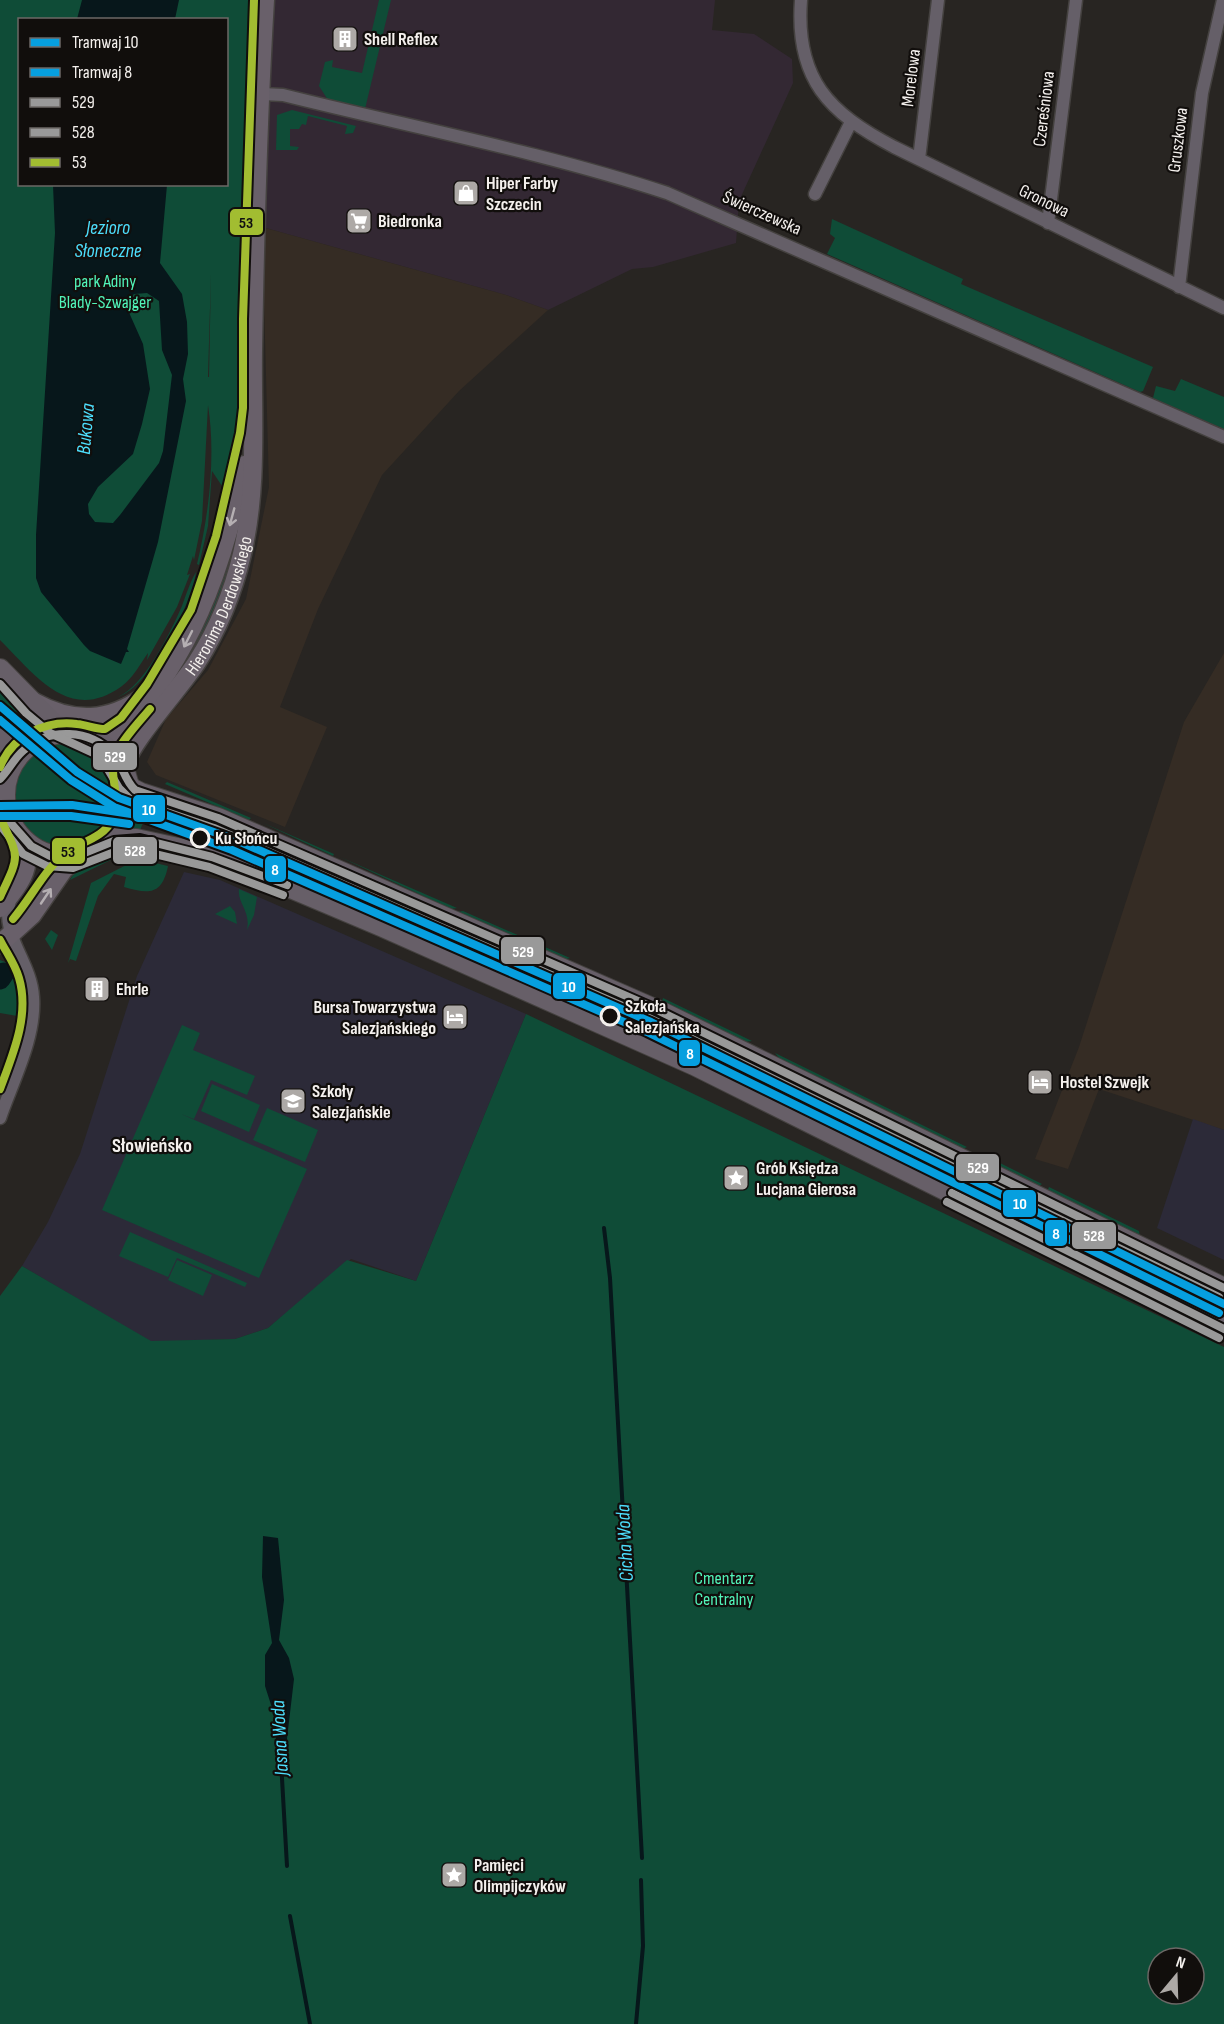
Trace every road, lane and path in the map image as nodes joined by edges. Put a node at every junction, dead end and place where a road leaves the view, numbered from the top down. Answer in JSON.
{"nodes":[{"id":1,"x":265,"y":0,"type":"edge"},
{"id":2,"x":801,"y":0,"type":"edge"},
{"id":3,"x":938,"y":0,"type":"edge"},
{"id":4,"x":1076,"y":0,"type":"edge"},
{"id":5,"x":1223,"y":0,"type":"edge"},
{"id":6,"x":262,"y":93,"type":"junction"},
{"id":7,"x":851,"y":122,"type":"junction"},
{"id":8,"x":919,"y":159,"type":"junction"},
{"id":9,"x":816,"y":194,"type":"dead end"},
{"id":10,"x":1048,"y":223,"type":"junction"},
{"id":11,"x":1179,"y":286,"type":"junction"},
{"id":12,"x":1224,"y":308,"type":"edge"},
{"id":13,"x":253,"y":419,"type":"junction"},
{"id":14,"x":1224,"y":437,"type":"edge"},
{"id":15,"x":0,"y":669,"type":"edge"},
{"id":16,"x":162,"y":681,"type":"junction"},
{"id":17,"x":27,"y":697,"type":"junction"},
{"id":18,"x":85,"y":736,"type":"junction"},
{"id":19,"x":0,"y":739,"type":"edge"},
{"id":20,"x":7,"y":772,"type":"edge"},
{"id":21,"x":125,"y":775,"type":"junction"},
{"id":22,"x":4,"y":814,"type":"edge"},
{"id":23,"x":23,"y":840,"type":"junction"},
{"id":24,"x":102,"y":846,"type":"junction"},
{"id":25,"x":81,"y":856,"type":"junction"},
{"id":26,"x":12,"y":893,"type":"junction"},
{"id":27,"x":0,"y":908,"type":"edge"},
{"id":28,"x":5,"y":940,"type":"edge"},
{"id":29,"x":576,"y":974,"type":"junction"},
{"id":30,"x":562,"y":1005,"type":"junction"},
{"id":31,"x":756,"y":1057,"type":"junction"},
{"id":32,"x":740,"y":1088,"type":"junction"},
{"id":33,"x":0,"y":1118,"type":"edge"},
{"id":34,"x":1224,"y":1288,"type":"edge"},
{"id":35,"x":1224,"y":1329,"type":"edge"}],
"edges":[{"from":1,"to":6,"type":"main road","name":"Hieronima Derdowskiego"},
{"from":2,"to":7,"type":"street","name":"Gronowa"},
{"from":3,"to":8,"type":"street","name":"Morelowa"},
{"from":4,"to":10,"type":"street","name":"Czereśniowa"},
{"from":5,"to":11,"type":"street","name":"Gruszkowa"},
{"from":6,"to":13,"type":"main road","name":"Hieronima Derdowskiego"},
{"from":6,"to":14,"type":"street","name":"Świerczewska"},
{"from":7,"to":8,"type":"street","name":"Gronowa"},
{"from":7,"to":9,"type":"street"},
{"from":8,"to":10,"type":"street","name":"Gronowa"},
{"from":10,"to":11,"type":"street","name":"Gronowa"},
{"from":11,"to":12,"type":"street","name":"Gronowa"},
{"from":13,"to":16,"type":"main road","name":"Hieronima Derdowskiego","one_way":true},
{"from":13,"to":21,"type":"main road","name":"Hieronima Derdowskiego"},
{"from":15,"to":17,"type":"main road"},
{"from":16,"to":17,"type":"main road"},
{"from":16,"to":18,"type":"main road","name":"Hieronima Derdowskiego"},
{"from":17,"to":18,"type":"main road"},
{"from":18,"to":20,"type":"main road"},
{"from":18,"to":21,"type":"main road"},
{"from":19,"to":20,"type":"main road"},
{"from":20,"to":22,"type":"main road"},
{"from":21,"to":24,"type":"main road"},
{"from":21,"to":29,"type":"main road"},
{"from":22,"to":23,"type":"main road"},
{"from":23,"to":25,"type":"main road"},
{"from":23,"to":26,"type":"main road"},
{"from":24,"to":25,"type":"main road"},
{"from":24,"to":30,"type":"main road"},
{"from":28,"to":25,"type":"main road","one_way":true},
{"from":26,"to":27,"type":"main road"},
{"from":26,"to":28,"type":"street"},
{"from":28,"to":33,"type":"street"},
{"from":29,"to":30,"type":"street"},
{"from":29,"to":31,"type":"main road"},
{"from":30,"to":32,"type":"main road"},
{"from":31,"to":32,"type":"street"},
{"from":31,"to":34,"type":"main road"},
{"from":32,"to":35,"type":"main road"}]}
